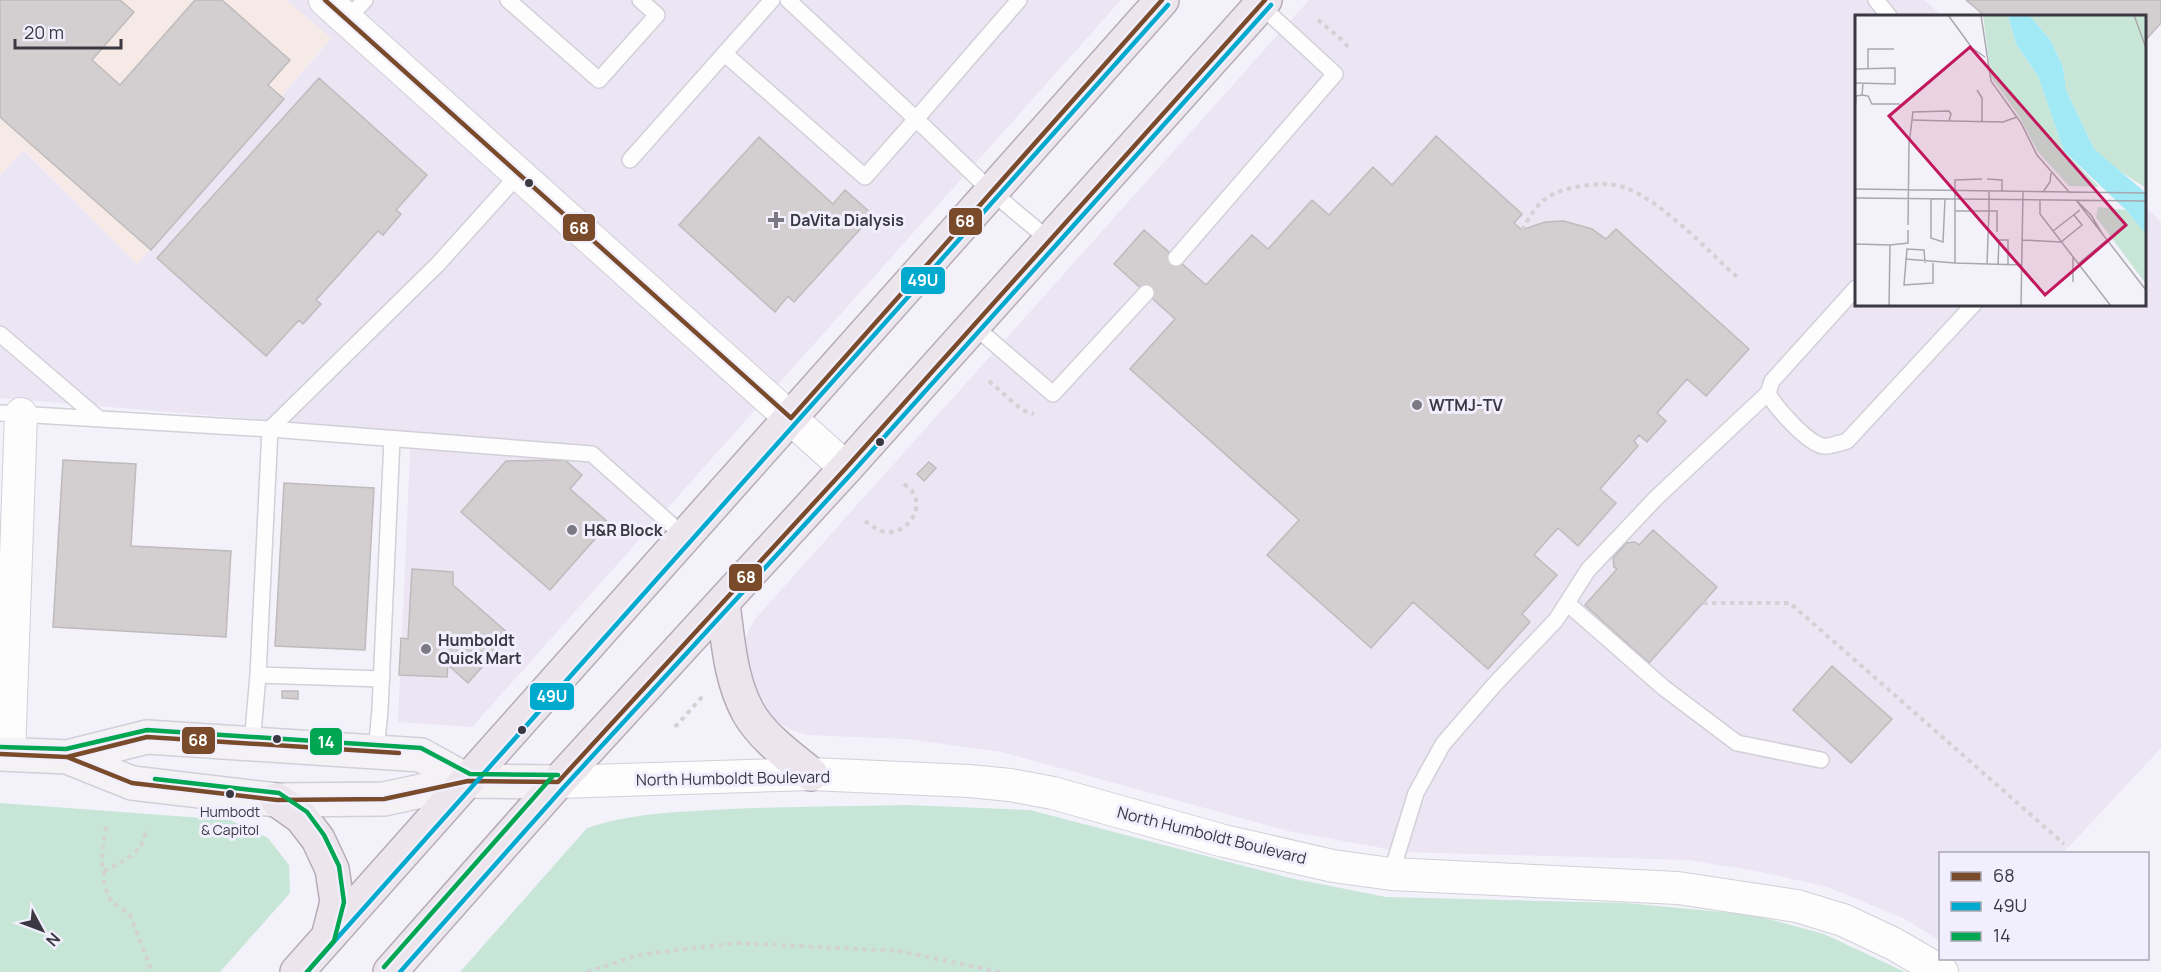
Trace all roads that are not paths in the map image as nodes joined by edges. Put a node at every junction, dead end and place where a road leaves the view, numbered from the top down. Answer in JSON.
{"nodes":[{"id":1,"x":508,"y":0,"type":"edge"},
{"id":2,"x":640,"y":0,"type":"edge"},
{"id":3,"x":772,"y":0,"type":"edge"},
{"id":4,"x":788,"y":0,"type":"edge"},
{"id":5,"x":1019,"y":0,"type":"edge"},
{"id":6,"x":1162,"y":0,"type":"edge"},
{"id":7,"x":1876,"y":0,"type":"edge"},
{"id":8,"x":1260,"y":2,"type":"edge"},
{"id":9,"x":345,"y":7,"type":"edge"},
{"id":10,"x":1888,"y":15,"type":"edge"},
{"id":11,"x":724,"y":54,"type":"junction"},
{"id":12,"x":916,"y":119,"type":"junction"},
{"id":13,"x":630,"y":160,"type":"dead end"},
{"id":14,"x":519,"y":174,"type":"junction"},
{"id":15,"x":992,"y":192,"type":"junction"},
{"id":16,"x":1049,"y":240,"type":"junction"},
{"id":17,"x":1176,"y":258,"type":"dead end"},
{"id":18,"x":1855,"y":290,"type":"edge"},
{"id":19,"x":1146,"y":293,"type":"dead end"},
{"id":20,"x":1972,"y":306,"type":"edge"},
{"id":21,"x":974,"y":326,"type":"junction"},
{"id":22,"x":0,"y":334,"type":"edge"},
{"id":23,"x":1770,"y":387,"type":"junction"},
{"id":24,"x":11,"y":414,"type":"edge"},
{"id":25,"x":99,"y":418,"type":"junction"},
{"id":26,"x":791,"y":418,"type":"junction"},
{"id":27,"x":270,"y":429,"type":"junction"},
{"id":28,"x":392,"y":439,"type":"junction"},
{"id":29,"x":846,"y":468,"type":"junction"},
{"id":30,"x":684,"y":536,"type":"junction"},
{"id":31,"x":1567,"y":603,"type":"junction"},
{"id":32,"x":723,"y":604,"type":"junction"},
{"id":33,"x":258,"y":675,"type":"junction"},
{"id":34,"x":381,"y":679,"type":"junction"},
{"id":35,"x":252,"y":744,"type":"junction"},
{"id":36,"x":376,"y":751,"type":"junction"},
{"id":37,"x":5,"y":754,"type":"edge"},
{"id":38,"x":67,"y":757,"type":"junction"},
{"id":39,"x":1821,"y":760,"type":"dead end"},
{"id":40,"x":811,"y":774,"type":"junction"},
{"id":41,"x":468,"y":781,"type":"junction"},
{"id":42,"x":558,"y":782,"type":"junction"},
{"id":43,"x":277,"y":800,"type":"junction"},
{"id":44,"x":1391,"y":874,"type":"junction"},
{"id":45,"x":328,"y":937,"type":"junction"},
{"id":46,"x":297,"y":972,"type":"edge"},
{"id":47,"x":390,"y":972,"type":"edge"},
{"id":48,"x":1942,"y":972,"type":"edge"}],
"edges":[{"from":1,"to":2,"type":"lane"},
{"from":3,"to":11,"type":"lane"},
{"from":4,"to":12,"type":"lane"},
{"from":5,"to":12,"type":"lane"},
{"from":6,"to":15,"type":"main road"},
{"from":7,"to":10,"type":"lane"},
{"from":8,"to":16,"type":"main road"},
{"from":8,"to":17,"type":"lane"},
{"from":9,"to":14,"type":"street"},
{"from":11,"to":12,"type":"lane"},
{"from":11,"to":13,"type":"lane"},
{"from":12,"to":15,"type":"lane"},
{"from":14,"to":26,"type":"street"},
{"from":14,"to":27,"type":"lane"},
{"from":15,"to":16,"type":"lane"},
{"from":15,"to":26,"type":"main road"},
{"from":16,"to":21,"type":"main road"},
{"from":18,"to":23,"type":"lane"},
{"from":19,"to":21,"type":"lane"},
{"from":20,"to":23,"type":"lane"},
{"from":21,"to":29,"type":"main road"},
{"from":22,"to":25,"type":"lane"},
{"from":23,"to":31,"type":"lane"},
{"from":24,"to":25,"type":"lane"},
{"from":24,"to":37,"type":"street"},
{"from":25,"to":27,"type":"lane"},
{"from":26,"to":29,"type":"street"},
{"from":26,"to":30,"type":"main road"},
{"from":27,"to":28,"type":"lane"},
{"from":27,"to":33,"type":"lane"},
{"from":28,"to":30,"type":"lane"},
{"from":28,"to":34,"type":"lane"},
{"from":29,"to":32,"type":"main road"},
{"from":30,"to":41,"type":"main road"},
{"from":31,"to":39,"type":"lane"},
{"from":31,"to":44,"type":"lane"},
{"from":32,"to":40,"type":"main road"},
{"from":32,"to":42,"type":"main road"},
{"from":33,"to":34,"type":"lane"},
{"from":33,"to":35,"type":"lane"},
{"from":34,"to":36,"type":"lane"},
{"from":35,"to":36,"type":"main road","name":"North Humboldt Boulevard"},
{"from":35,"to":38,"type":"main road","name":"North Humboldt Boulevard"},
{"from":36,"to":41,"type":"main road","name":"North Humboldt Boulevard"},
{"from":37,"to":38,"type":"main road","name":"North Humboldt Boulevard"},
{"from":38,"to":43,"type":"main road","name":"North Humboldt Boulevard"},
{"from":40,"to":42,"type":"street","name":"North Humboldt Boulevard"},
{"from":40,"to":44,"type":"street","name":"North Humboldt Boulevard"},
{"from":41,"to":42,"type":"main road","name":"North Humboldt Boulevard"},
{"from":41,"to":43,"type":"main road","name":"North Humboldt Boulevard"},
{"from":41,"to":45,"type":"main road"},
{"from":42,"to":47,"type":"main road"},
{"from":43,"to":45,"type":"main road"},
{"from":44,"to":48,"type":"street","name":"North Humboldt Boulevard"},
{"from":45,"to":46,"type":"main road"}]}
